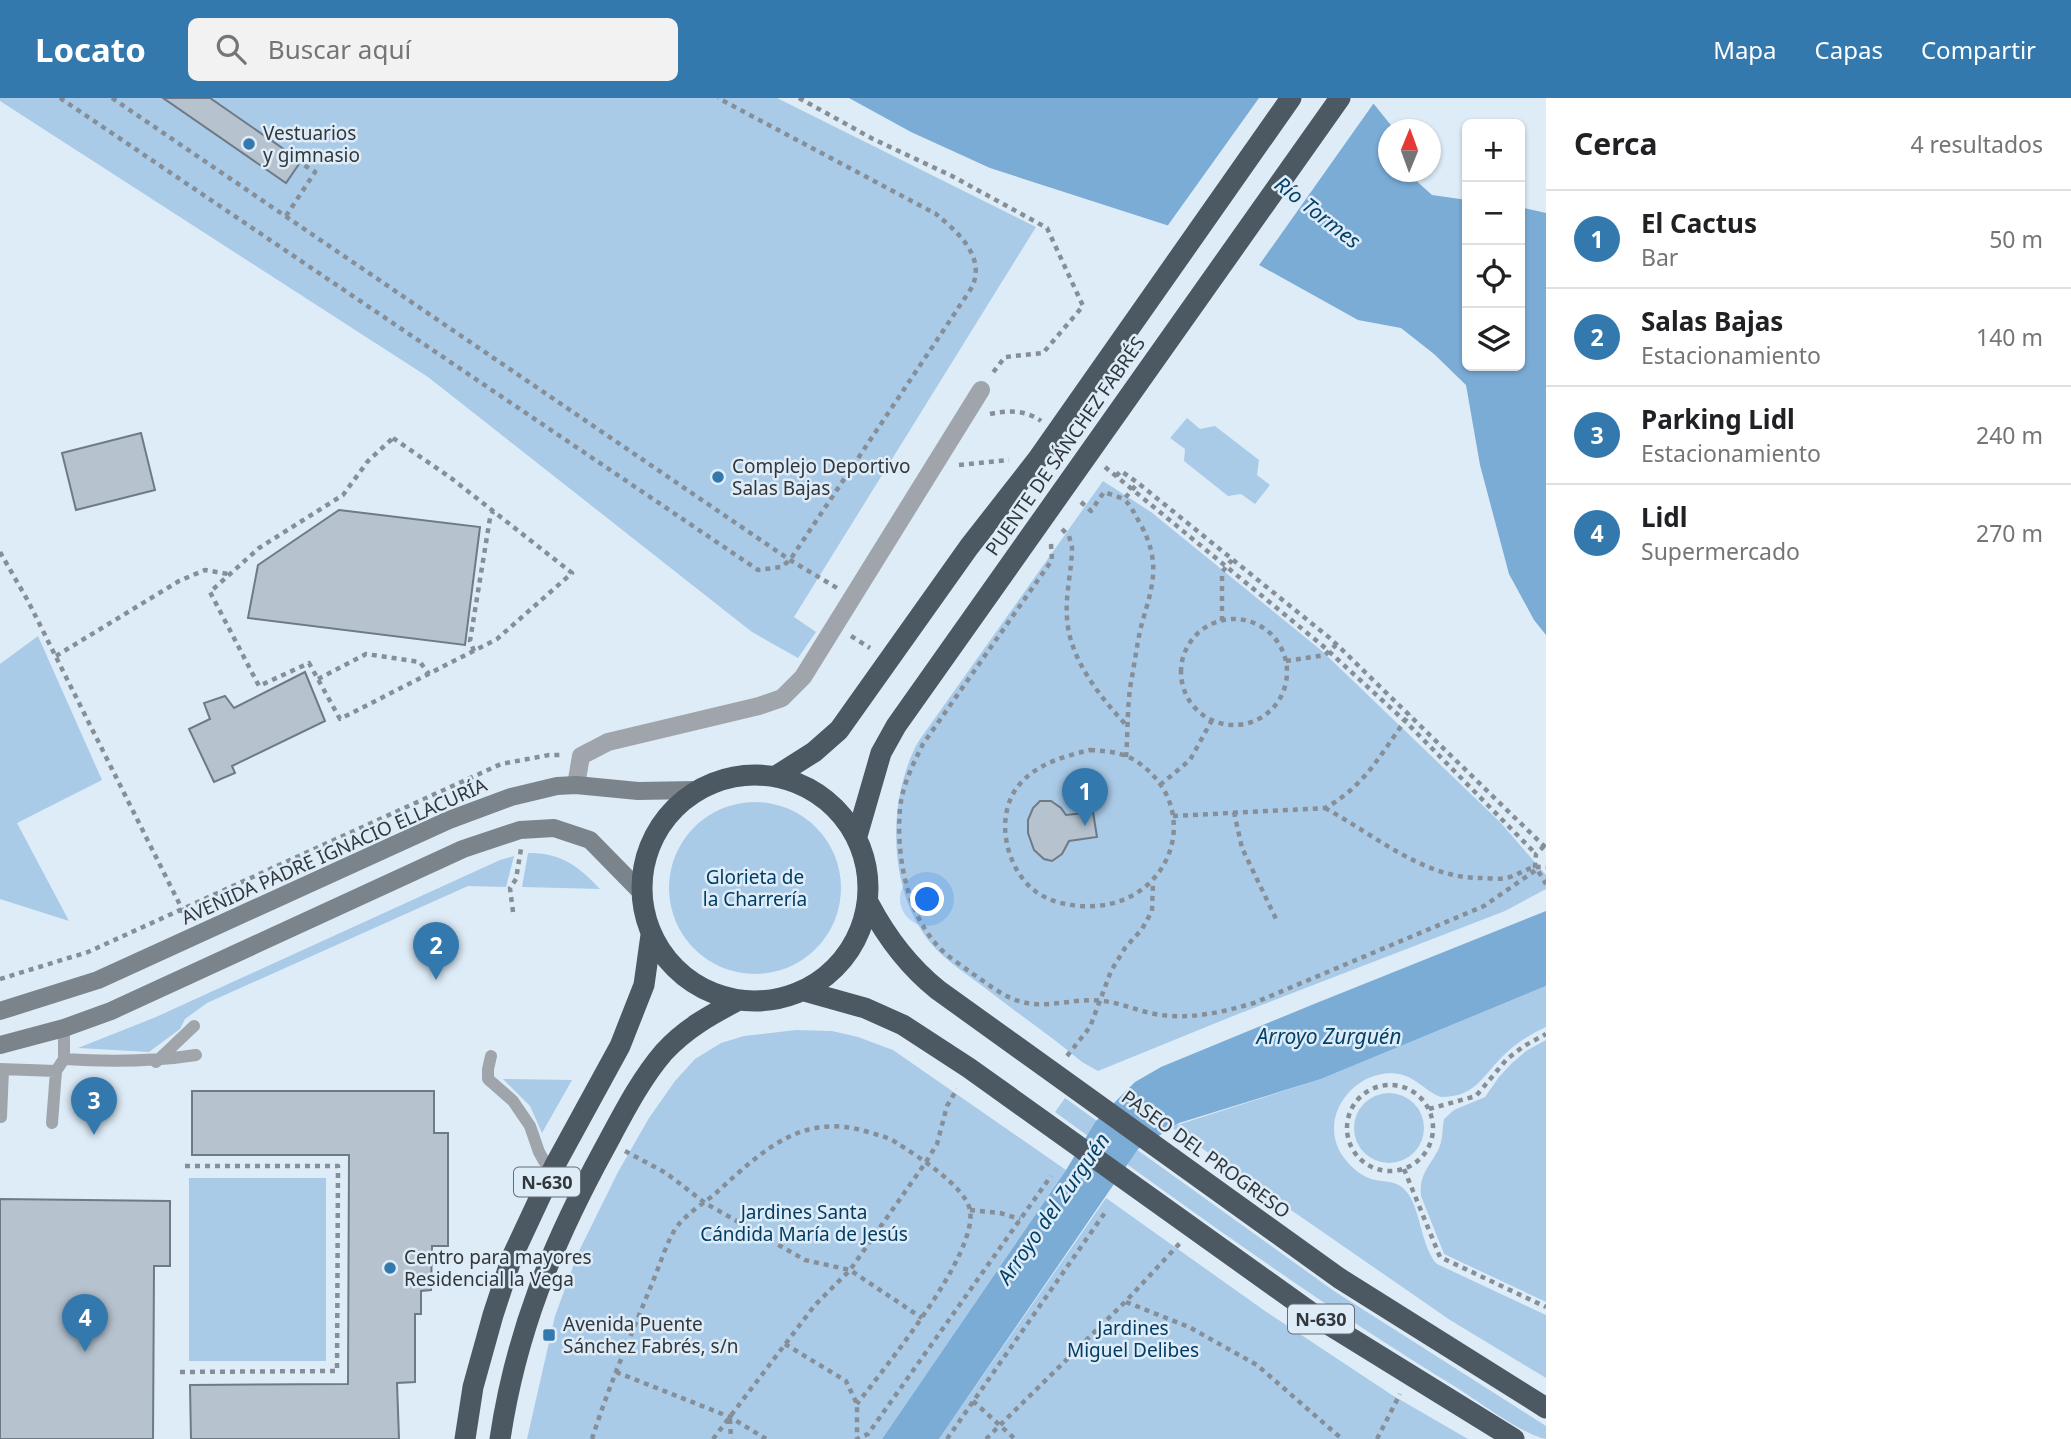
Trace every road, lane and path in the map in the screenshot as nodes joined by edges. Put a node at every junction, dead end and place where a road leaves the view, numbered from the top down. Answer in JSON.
{"nodes":[{"id":1,"x":60,"y":98,"type":"edge"},
{"id":2,"x":112,"y":98,"type":"edge"},
{"id":3,"x":718,"y":98,"type":"edge"},
{"id":4,"x":799,"y":98,"type":"edge"},
{"id":5,"x":1291,"y":98,"type":"edge"},
{"id":6,"x":1340,"y":98,"type":"edge"},
{"id":7,"x":304,"y":165,"type":"dead end"},
{"id":8,"x":286,"y":216,"type":"junction"},
{"id":9,"x":981,"y":390,"type":"joint"},
{"id":10,"x":981,"y":421,"type":"dead end"},
{"id":11,"x":1042,"y":422,"type":"dead end"},
{"id":12,"x":1010,"y":460,"type":"dead end"},
{"id":13,"x":1095,"y":460,"type":"dead end"},
{"id":14,"x":948,"y":466,"type":"dead end"},
{"id":15,"x":1116,"y":476,"type":"junction"},
{"id":16,"x":1138,"y":483,"type":"junction"},
{"id":17,"x":1133,"y":489,"type":"junction"},
{"id":18,"x":1124,"y":499,"type":"junction"},
{"id":19,"x":1081,"y":502,"type":"dead end"},
{"id":20,"x":494,"y":511,"type":"junction"},
{"id":21,"x":1062,"y":529,"type":"dead end"},
{"id":22,"x":1051,"y":543,"type":"dead end"},
{"id":23,"x":0,"y":552,"type":"edge"},
{"id":24,"x":1232,"y":559,"type":"junction"},
{"id":25,"x":790,"y":560,"type":"junction"},
{"id":26,"x":1225,"y":566,"type":"junction"},
{"id":27,"x":228,"y":574,"type":"junction"},
{"id":28,"x":853,"y":597,"type":"junction"},
{"id":29,"x":1222,"y":621,"type":"junction"},
{"id":30,"x":846,"y":633,"type":"dead end"},
{"id":31,"x":1336,"y":645,"type":"junction"},
{"id":32,"x":870,"y":648,"type":"dead end"},
{"id":33,"x":474,"y":651,"type":"junction"},
{"id":34,"x":1329,"y":652,"type":"junction"},
{"id":35,"x":56,"y":656,"type":"junction"},
{"id":36,"x":1286,"y":661,"type":"junction"},
{"id":37,"x":429,"y":674,"type":"junction"},
{"id":38,"x":318,"y":679,"type":"junction"},
{"id":39,"x":1410,"y":714,"type":"junction"},
{"id":40,"x":1212,"y":720,"type":"junction"},
{"id":41,"x":1405,"y":721,"type":"junction"},
{"id":42,"x":1128,"y":727,"type":"junction"},
{"id":43,"x":581,"y":756,"type":"junction"},
{"id":44,"x":1126,"y":757,"type":"junction"},
{"id":45,"x":776,"y":776,"type":"junction"},
{"id":46,"x":576,"y":785,"type":"junction"},
{"id":47,"x":1160,"y":785,"type":"junction"},
{"id":48,"x":696,"y":790,"type":"junction"},
{"id":49,"x":1325,"y":808,"type":"junction"},
{"id":50,"x":1234,"y":812,"type":"junction"},
{"id":51,"x":1173,"y":816,"type":"junction"},
{"id":52,"x":857,"y":836,"type":"junction"},
{"id":53,"x":521,"y":847,"type":"dead end"},
{"id":54,"x":1545,"y":847,"type":"edge"},
{"id":55,"x":1536,"y":854,"type":"junction"},
{"id":56,"x":1546,"y":866,"type":"edge"},
{"id":57,"x":1535,"y":868,"type":"junction"},
{"id":58,"x":1153,"y":882,"type":"junction"},
{"id":59,"x":1546,"y":884,"type":"edge"},
{"id":60,"x":641,"y":892,"type":"junction"},
{"id":61,"x":869,"y":904,"type":"junction"},
{"id":62,"x":182,"y":908,"type":"junction"},
{"id":63,"x":513,"y":912,"type":"dead end"},
{"id":64,"x":1278,"y":923,"type":"dead end"},
{"id":65,"x":650,"y":935,"type":"junction"},
{"id":66,"x":194,"y":936,"type":"junction"},
{"id":67,"x":0,"y":979,"type":"edge"},
{"id":68,"x":804,"y":991,"type":"junction"},
{"id":69,"x":737,"y":1001,"type":"junction"},
{"id":70,"x":1101,"y":1001,"type":"junction"},
{"id":71,"x":0,"y":1011,"type":"edge"},
{"id":72,"x":194,"y":1026,"type":"dead end"},
{"id":73,"x":64,"y":1028,"type":"junction"},
{"id":74,"x":1546,"y":1034,"type":"edge"},
{"id":75,"x":0,"y":1045,"type":"edge"},
{"id":76,"x":196,"y":1055,"type":"dead end"},
{"id":77,"x":491,"y":1056,"type":"dead end"},
{"id":78,"x":1067,"y":1056,"type":"dead end"},
{"id":79,"x":64,"y":1059,"type":"junction"},
{"id":80,"x":156,"y":1062,"type":"junction"},
{"id":81,"x":2,"y":1069,"type":"edge"},
{"id":82,"x":57,"y":1071,"type":"junction"},
{"id":83,"x":957,"y":1088,"type":"dead end"},
{"id":84,"x":1429,"y":1110,"type":"junction"},
{"id":85,"x":1,"y":1117,"type":"edge"},
{"id":86,"x":52,"y":1123,"type":"dead end"},
{"id":87,"x":625,"y":1151,"type":"dead end"},
{"id":88,"x":926,"y":1162,"type":"junction"},
{"id":89,"x":555,"y":1165,"type":"junction"},
{"id":90,"x":181,"y":1166,"type":"dead end"},
{"id":91,"x":1404,"y":1169,"type":"junction"},
{"id":92,"x":1051,"y":1176,"type":"dead end"},
{"id":93,"x":705,"y":1203,"type":"junction"},
{"id":94,"x":970,"y":1210,"type":"junction"},
{"id":95,"x":1107,"y":1210,"type":"dead end"},
{"id":96,"x":1020,"y":1219,"type":"junction"},
{"id":97,"x":1181,"y":1242,"type":"dead end"},
{"id":98,"x":850,"y":1270,"type":"junction"},
{"id":99,"x":1126,"y":1301,"type":"junction"},
{"id":100,"x":1546,"y":1307,"type":"edge"},
{"id":101,"x":922,"y":1318,"type":"junction"},
{"id":102,"x":785,"y":1344,"type":"junction"},
{"id":103,"x":180,"y":1372,"type":"dead end"},
{"id":104,"x":616,"y":1372,"type":"junction"},
{"id":105,"x":1401,"y":1393,"type":"dead end"},
{"id":106,"x":974,"y":1401,"type":"junction"},
{"id":107,"x":858,"y":1404,"type":"junction"},
{"id":108,"x":1546,"y":1408,"type":"edge"},
{"id":109,"x":730,"y":1417,"type":"junction"},
{"id":110,"x":1000,"y":1424,"type":"junction"},
{"id":111,"x":465,"y":1439,"type":"edge"},
{"id":112,"x":500,"y":1439,"type":"edge"},
{"id":113,"x":592,"y":1439,"type":"edge"},
{"id":114,"x":713,"y":1439,"type":"edge"},
{"id":115,"x":731,"y":1439,"type":"edge"},
{"id":116,"x":766,"y":1439,"type":"edge"},
{"id":117,"x":947,"y":1439,"type":"edge"},
{"id":118,"x":986,"y":1439,"type":"edge"},
{"id":119,"x":1015,"y":1439,"type":"edge"},
{"id":120,"x":1342,"y":1439,"type":"edge"},
{"id":121,"x":1377,"y":1439,"type":"edge"},
{"id":122,"x":1514,"y":1439,"type":"edge"}],
"edges":[{"from":1,"to":25,"type":"path"},
{"from":2,"to":8,"type":"path"},
{"from":3,"to":25,"type":"path"},
{"from":4,"to":9,"type":"path"},
{"from":5,"to":45,"type":"highway","name":"PUENTE DE SÁNCHEZ FABRÉS"},
{"from":6,"to":52,"type":"highway","name":"PUENTE DE SÁNCHEZ FABRÉS"},
{"from":7,"to":8,"type":"path"},
{"from":8,"to":25,"type":"path"},
{"from":9,"to":28,"type":"street"},
{"from":10,"to":11,"type":"path"},
{"from":12,"to":14,"type":"path"},
{"from":13,"to":15,"type":"path"},
{"from":15,"to":16,"type":"path"},
{"from":15,"to":17,"type":"path"},
{"from":16,"to":17,"type":"path"},
{"from":16,"to":24,"type":"path"},
{"from":17,"to":18,"type":"path"},
{"from":17,"to":26,"type":"path"},
{"from":18,"to":19,"type":"path"},
{"from":18,"to":42,"type":"path"},
{"from":20,"to":27,"type":"path"},
{"from":20,"to":33,"type":"path"},
{"from":20,"to":33,"type":"path"},
{"from":21,"to":42,"type":"path"},
{"from":22,"to":70,"type":"path"},
{"from":23,"to":35,"type":"path"},
{"from":24,"to":26,"type":"path"},
{"from":24,"to":31,"type":"path"},
{"from":25,"to":28,"type":"path"},
{"from":26,"to":29,"type":"path"},
{"from":26,"to":34,"type":"path"},
{"from":27,"to":35,"type":"path"},
{"from":27,"to":38,"type":"path"},
{"from":28,"to":43,"type":"street"},
{"from":29,"to":36,"type":"path"},
{"from":29,"to":40,"type":"path"},
{"from":30,"to":32,"type":"path"},
{"from":31,"to":34,"type":"path"},
{"from":31,"to":39,"type":"path"},
{"from":33,"to":37,"type":"path"},
{"from":34,"to":36,"type":"path"},
{"from":34,"to":41,"type":"path"},
{"from":35,"to":62,"type":"path"},
{"from":36,"to":40,"type":"path"},
{"from":37,"to":38,"type":"path"},
{"from":37,"to":38,"type":"path"},
{"from":39,"to":41,"type":"path"},
{"from":39,"to":54,"type":"path"},
{"from":40,"to":47,"type":"path"},
{"from":41,"to":49,"type":"path"},
{"from":41,"to":55,"type":"path"},
{"from":42,"to":44,"type":"path"},
{"from":43,"to":46,"type":"street"},
{"from":43,"to":62,"type":"path"},
{"from":44,"to":47,"type":"path"},
{"from":44,"to":58,"type":"path"},
{"from":45,"to":48,"type":"highway","number":"N-630"},
{"from":45,"to":52,"type":"highway","number":"N-630"},
{"from":46,"to":48,"type":"main road","name":"AVENIDA PADRE IGNACIO ELLACURÍA"},
{"from":46,"to":66,"type":"main road","name":"AVENIDA PADRE IGNACIO ELLACURÍA"},
{"from":47,"to":51,"type":"path"},
{"from":48,"to":60,"type":"highway","number":"N-630"},
{"from":49,"to":50,"type":"path"},
{"from":49,"to":57,"type":"path"},
{"from":50,"to":51,"type":"path"},
{"from":50,"to":64,"type":"path"},
{"from":51,"to":58,"type":"path"},
{"from":52,"to":61,"type":"highway","number":"N-630"},
{"from":53,"to":63,"type":"path"},
{"from":54,"to":55,"type":"path"},
{"from":55,"to":57,"type":"path"},
{"from":56,"to":57,"type":"path"},
{"from":57,"to":59,"type":"path"},
{"from":57,"to":70,"type":"path"},
{"from":58,"to":70,"type":"path"},
{"from":60,"to":65,"type":"highway","number":"N-630"},
{"from":60,"to":73,"type":"main road"},
{"from":61,"to":68,"type":"highway","number":"N-630"},
{"from":61,"to":108,"type":"highway","name":"PASEO DEL PROGRESO","number":"N-630"},
{"from":62,"to":66,"type":"path"},
{"from":62,"to":67,"type":"path"},
{"from":65,"to":69,"type":"highway","number":"N-630"},
{"from":65,"to":89,"type":"highway","number":"N-630"},
{"from":66,"to":71,"type":"main road","name":"AVENIDA PADRE IGNACIO ELLACURÍA"},
{"from":68,"to":69,"type":"highway","number":"N-630"},
{"from":68,"to":122,"type":"highway","number":"N-630"},
{"from":69,"to":112,"type":"highway","number":"N-630"},
{"from":70,"to":78,"type":"path"},
{"from":72,"to":80,"type":"lane"},
{"from":73,"to":75,"type":"main road"},
{"from":73,"to":79,"type":"lane"},
{"from":74,"to":84,"type":"path"},
{"from":76,"to":80,"type":"lane"},
{"from":77,"to":89,"type":"lane"},
{"from":79,"to":80,"type":"lane"},
{"from":79,"to":82,"type":"lane"},
{"from":81,"to":82,"type":"lane"},
{"from":81,"to":85,"type":"lane"},
{"from":82,"to":86,"type":"lane"},
{"from":83,"to":88,"type":"path"},
{"from":84,"to":91,"type":"path"},
{"from":84,"to":91,"type":"path"},
{"from":87,"to":93,"type":"path"},
{"from":88,"to":93,"type":"path"},
{"from":88,"to":94,"type":"path"},
{"from":88,"to":98,"type":"path"},
{"from":89,"to":111,"type":"highway","number":"N-630"},
{"from":90,"to":103,"type":"path"},
{"from":91,"to":100,"type":"path"},
{"from":92,"to":96,"type":"path"},
{"from":93,"to":98,"type":"path"},
{"from":93,"to":104,"type":"path"},
{"from":94,"to":96,"type":"path"},
{"from":94,"to":101,"type":"path"},
{"from":95,"to":106,"type":"path"},
{"from":96,"to":107,"type":"path"},
{"from":97,"to":99,"type":"path"},
{"from":98,"to":101,"type":"path"},
{"from":98,"to":102,"type":"path"},
{"from":99,"to":110,"type":"path"},
{"from":99,"to":120,"type":"path"},
{"from":101,"to":107,"type":"path"},
{"from":102,"to":107,"type":"path"},
{"from":102,"to":109,"type":"path"},
{"from":104,"to":109,"type":"path"},
{"from":104,"to":113,"type":"path"},
{"from":105,"to":121,"type":"path"},
{"from":106,"to":110,"type":"path"},
{"from":106,"to":117,"type":"path"},
{"from":109,"to":114,"type":"path"},
{"from":109,"to":115,"type":"path"},
{"from":109,"to":116,"type":"path"},
{"from":110,"to":118,"type":"path"},
{"from":110,"to":119,"type":"path"}]}
